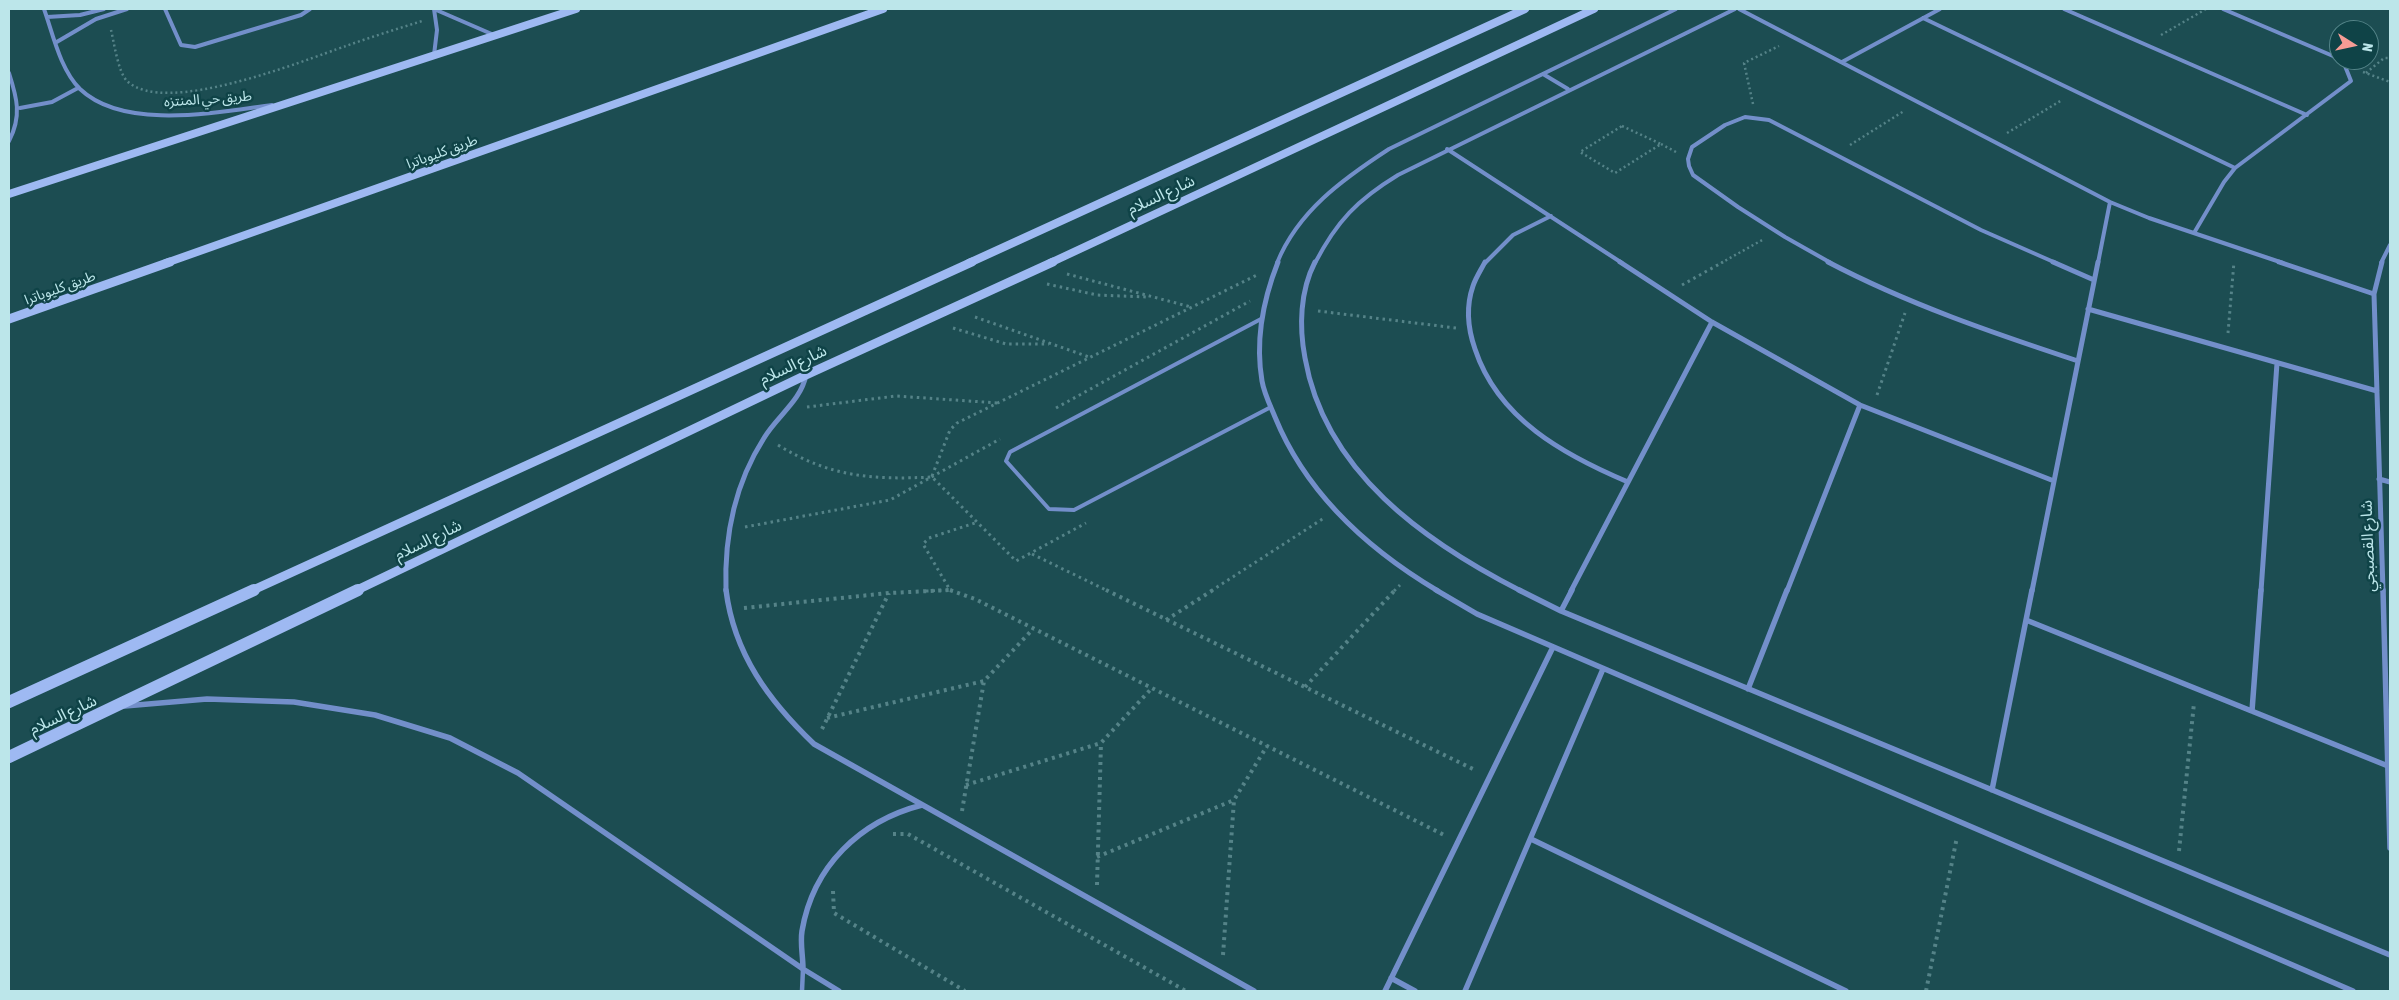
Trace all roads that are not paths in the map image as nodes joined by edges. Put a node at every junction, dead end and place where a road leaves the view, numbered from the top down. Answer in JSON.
{"nodes":[{"id":1,"x":44,"y":9,"type":"edge"},
{"id":2,"x":104,"y":9,"type":"edge"},
{"id":3,"x":127,"y":9,"type":"edge"},
{"id":4,"x":165,"y":9,"type":"edge"},
{"id":5,"x":310,"y":9,"type":"edge"},
{"id":6,"x":576,"y":9,"type":"edge"},
{"id":7,"x":883,"y":9,"type":"edge"},
{"id":8,"x":1525,"y":9,"type":"edge"},
{"id":9,"x":1594,"y":9,"type":"edge"},
{"id":10,"x":1676,"y":9,"type":"edge"},
{"id":11,"x":1735,"y":9,"type":"edge"},
{"id":12,"x":1739,"y":9,"type":"edge"},
{"id":13,"x":1940,"y":9,"type":"edge"},
{"id":14,"x":2064,"y":9,"type":"edge"},
{"id":15,"x":2223,"y":9,"type":"edge"},
{"id":16,"x":47,"y":17,"type":"junction"},
{"id":17,"x":1923,"y":18,"type":"junction"},
{"id":18,"x":494,"y":35,"type":"junction"},
{"id":19,"x":55,"y":43,"type":"junction"},
{"id":20,"x":434,"y":55,"type":"junction"},
{"id":21,"x":1842,"y":62,"type":"junction"},
{"id":22,"x":9,"y":73,"type":"edge"},
{"id":23,"x":1543,"y":74,"type":"junction"},
{"id":24,"x":78,"y":88,"type":"junction"},
{"id":25,"x":1568,"y":89,"type":"junction"},
{"id":26,"x":281,"y":104,"type":"junction"},
{"id":27,"x":20,"y":108,"type":"junction"},
{"id":28,"x":2307,"y":115,"type":"junction"},
{"id":29,"x":9,"y":140,"type":"edge"},
{"id":30,"x":1447,"y":149,"type":"junction"},
{"id":31,"x":2235,"y":168,"type":"junction"},
{"id":32,"x":9,"y":194,"type":"edge"},
{"id":33,"x":2110,"y":202,"type":"junction"},
{"id":34,"x":1551,"y":216,"type":"junction"},
{"id":35,"x":2194,"y":233,"type":"junction"},
{"id":36,"x":2390,"y":246,"type":"edge"},
{"id":37,"x":2094,"y":280,"type":"junction"},
{"id":38,"x":2374,"y":294,"type":"junction"},
{"id":39,"x":2088,"y":310,"type":"junction"},
{"id":40,"x":9,"y":319,"type":"edge"},
{"id":41,"x":1261,"y":319,"type":"junction"},
{"id":42,"x":1712,"y":322,"type":"junction"},
{"id":43,"x":2078,"y":361,"type":"junction"},
{"id":44,"x":2277,"y":363,"type":"junction"},
{"id":45,"x":806,"y":376,"type":"junction"},
{"id":46,"x":2377,"y":392,"type":"junction"},
{"id":47,"x":1860,"y":405,"type":"junction"},
{"id":48,"x":1271,"y":407,"type":"junction"},
{"id":49,"x":2379,"y":479,"type":"junction"},
{"id":50,"x":1628,"y":482,"type":"junction"},
{"id":51,"x":2054,"y":482,"type":"junction"},
{"id":52,"x":2390,"y":482,"type":"edge"},
{"id":53,"x":1561,"y":611,"type":"junction"},
{"id":54,"x":2026,"y":620,"type":"junction"},
{"id":55,"x":1554,"y":647,"type":"junction"},
{"id":56,"x":1603,"y":668,"type":"junction"},
{"id":57,"x":1748,"y":690,"type":"junction"},
{"id":58,"x":9,"y":702,"type":"edge"},
{"id":59,"x":114,"y":707,"type":"junction"},
{"id":60,"x":2252,"y":712,"type":"junction"},
{"id":61,"x":9,"y":757,"type":"edge"},
{"id":62,"x":2388,"y":766,"type":"junction"},
{"id":63,"x":1992,"y":790,"type":"junction"},
{"id":64,"x":922,"y":805,"type":"junction"},
{"id":65,"x":1531,"y":839,"type":"junction"},
{"id":66,"x":2390,"y":848,"type":"edge"},
{"id":67,"x":2390,"y":955,"type":"edge"},
{"id":68,"x":803,"y":969,"type":"junction"},
{"id":69,"x":1391,"y":978,"type":"junction"},
{"id":70,"x":802,"y":991,"type":"edge"},
{"id":71,"x":839,"y":991,"type":"edge"},
{"id":72,"x":1254,"y":991,"type":"edge"},
{"id":73,"x":1385,"y":991,"type":"edge"},
{"id":74,"x":1415,"y":991,"type":"edge"},
{"id":75,"x":1465,"y":991,"type":"edge"},
{"id":76,"x":1846,"y":991,"type":"edge"},
{"id":77,"x":2353,"y":991,"type":"edge"}],
"edges":[{"from":1,"to":16,"type":"street"},
{"from":2,"to":16,"type":"street"},
{"from":3,"to":19,"type":"street"},
{"from":4,"to":5,"type":"street"},
{"from":6,"to":18,"type":"main road"},
{"from":7,"to":40,"type":"main road","name":"طريق كليوباترا"},
{"from":8,"to":58,"type":"main road","name":"شارع السلام"},
{"from":9,"to":45,"type":"main road","name":"شارع السلام"},
{"from":10,"to":23,"type":"street"},
{"from":11,"to":25,"type":"street"},
{"from":12,"to":21,"type":"street"},
{"from":13,"to":17,"type":"street"},
{"from":14,"to":28,"type":"street"},
{"from":15,"to":28,"type":"street"},
{"from":16,"to":19,"type":"street"},
{"from":17,"to":21,"type":"street"},
{"from":17,"to":31,"type":"street"},
{"from":18,"to":20,"type":"main road"},
{"from":18,"to":20,"type":"street"},
{"from":19,"to":24,"type":"street"},
{"from":20,"to":26,"type":"main road"},
{"from":21,"to":33,"type":"street"},
{"from":22,"to":27,"type":"street"},
{"from":23,"to":25,"type":"street"},
{"from":23,"to":41,"type":"street"},
{"from":24,"to":26,"type":"street","name":"طريق حي المنتزه"},
{"from":24,"to":27,"type":"street"},
{"from":25,"to":30,"type":"street"},
{"from":26,"to":32,"type":"main road"},
{"from":27,"to":29,"type":"street"},
{"from":28,"to":31,"type":"street"},
{"from":30,"to":34,"type":"street"},
{"from":30,"to":53,"type":"street"},
{"from":31,"to":35,"type":"street"},
{"from":33,"to":35,"type":"street"},
{"from":33,"to":37,"type":"street"},
{"from":34,"to":42,"type":"street"},
{"from":34,"to":50,"type":"street"},
{"from":35,"to":38,"type":"street"},
{"from":36,"to":38,"type":"street","name":"شارع القصبجي"},
{"from":37,"to":39,"type":"street"},
{"from":37,"to":43,"type":"street"},
{"from":38,"to":46,"type":"street","name":"شارع القصبجي"},
{"from":39,"to":43,"type":"street"},
{"from":39,"to":44,"type":"street"},
{"from":41,"to":48,"type":"street"},
{"from":41,"to":48,"type":"lane"},
{"from":42,"to":47,"type":"street"},
{"from":42,"to":50,"type":"street"},
{"from":43,"to":51,"type":"street"},
{"from":44,"to":46,"type":"street"},
{"from":44,"to":60,"type":"street"},
{"from":45,"to":59,"type":"main road","name":"شارع السلام"},
{"from":45,"to":64,"type":"street"},
{"from":46,"to":49,"type":"street","name":"شارع القصبجي"},
{"from":47,"to":51,"type":"street"},
{"from":47,"to":57,"type":"street"},
{"from":48,"to":55,"type":"street"},
{"from":49,"to":52,"type":"street"},
{"from":49,"to":62,"type":"street","name":"شارع القصبجي"},
{"from":50,"to":53,"type":"street"},
{"from":51,"to":54,"type":"street"},
{"from":53,"to":57,"type":"street"},
{"from":54,"to":60,"type":"street"},
{"from":54,"to":63,"type":"street"},
{"from":55,"to":56,"type":"street"},
{"from":55,"to":69,"type":"street"},
{"from":56,"to":65,"type":"street"},
{"from":56,"to":77,"type":"street"},
{"from":57,"to":63,"type":"street"},
{"from":59,"to":61,"type":"main road","name":"شارع السلام"},
{"from":59,"to":68,"type":"street"},
{"from":60,"to":62,"type":"street"},
{"from":62,"to":66,"type":"street","name":"شارع القصبجي"},
{"from":63,"to":67,"type":"street"},
{"from":64,"to":68,"type":"street"},
{"from":64,"to":72,"type":"street"},
{"from":65,"to":75,"type":"street"},
{"from":65,"to":76,"type":"street"},
{"from":68,"to":70,"type":"lane"},
{"from":68,"to":71,"type":"street"},
{"from":69,"to":73,"type":"street"},
{"from":69,"to":74,"type":"street"}]}
